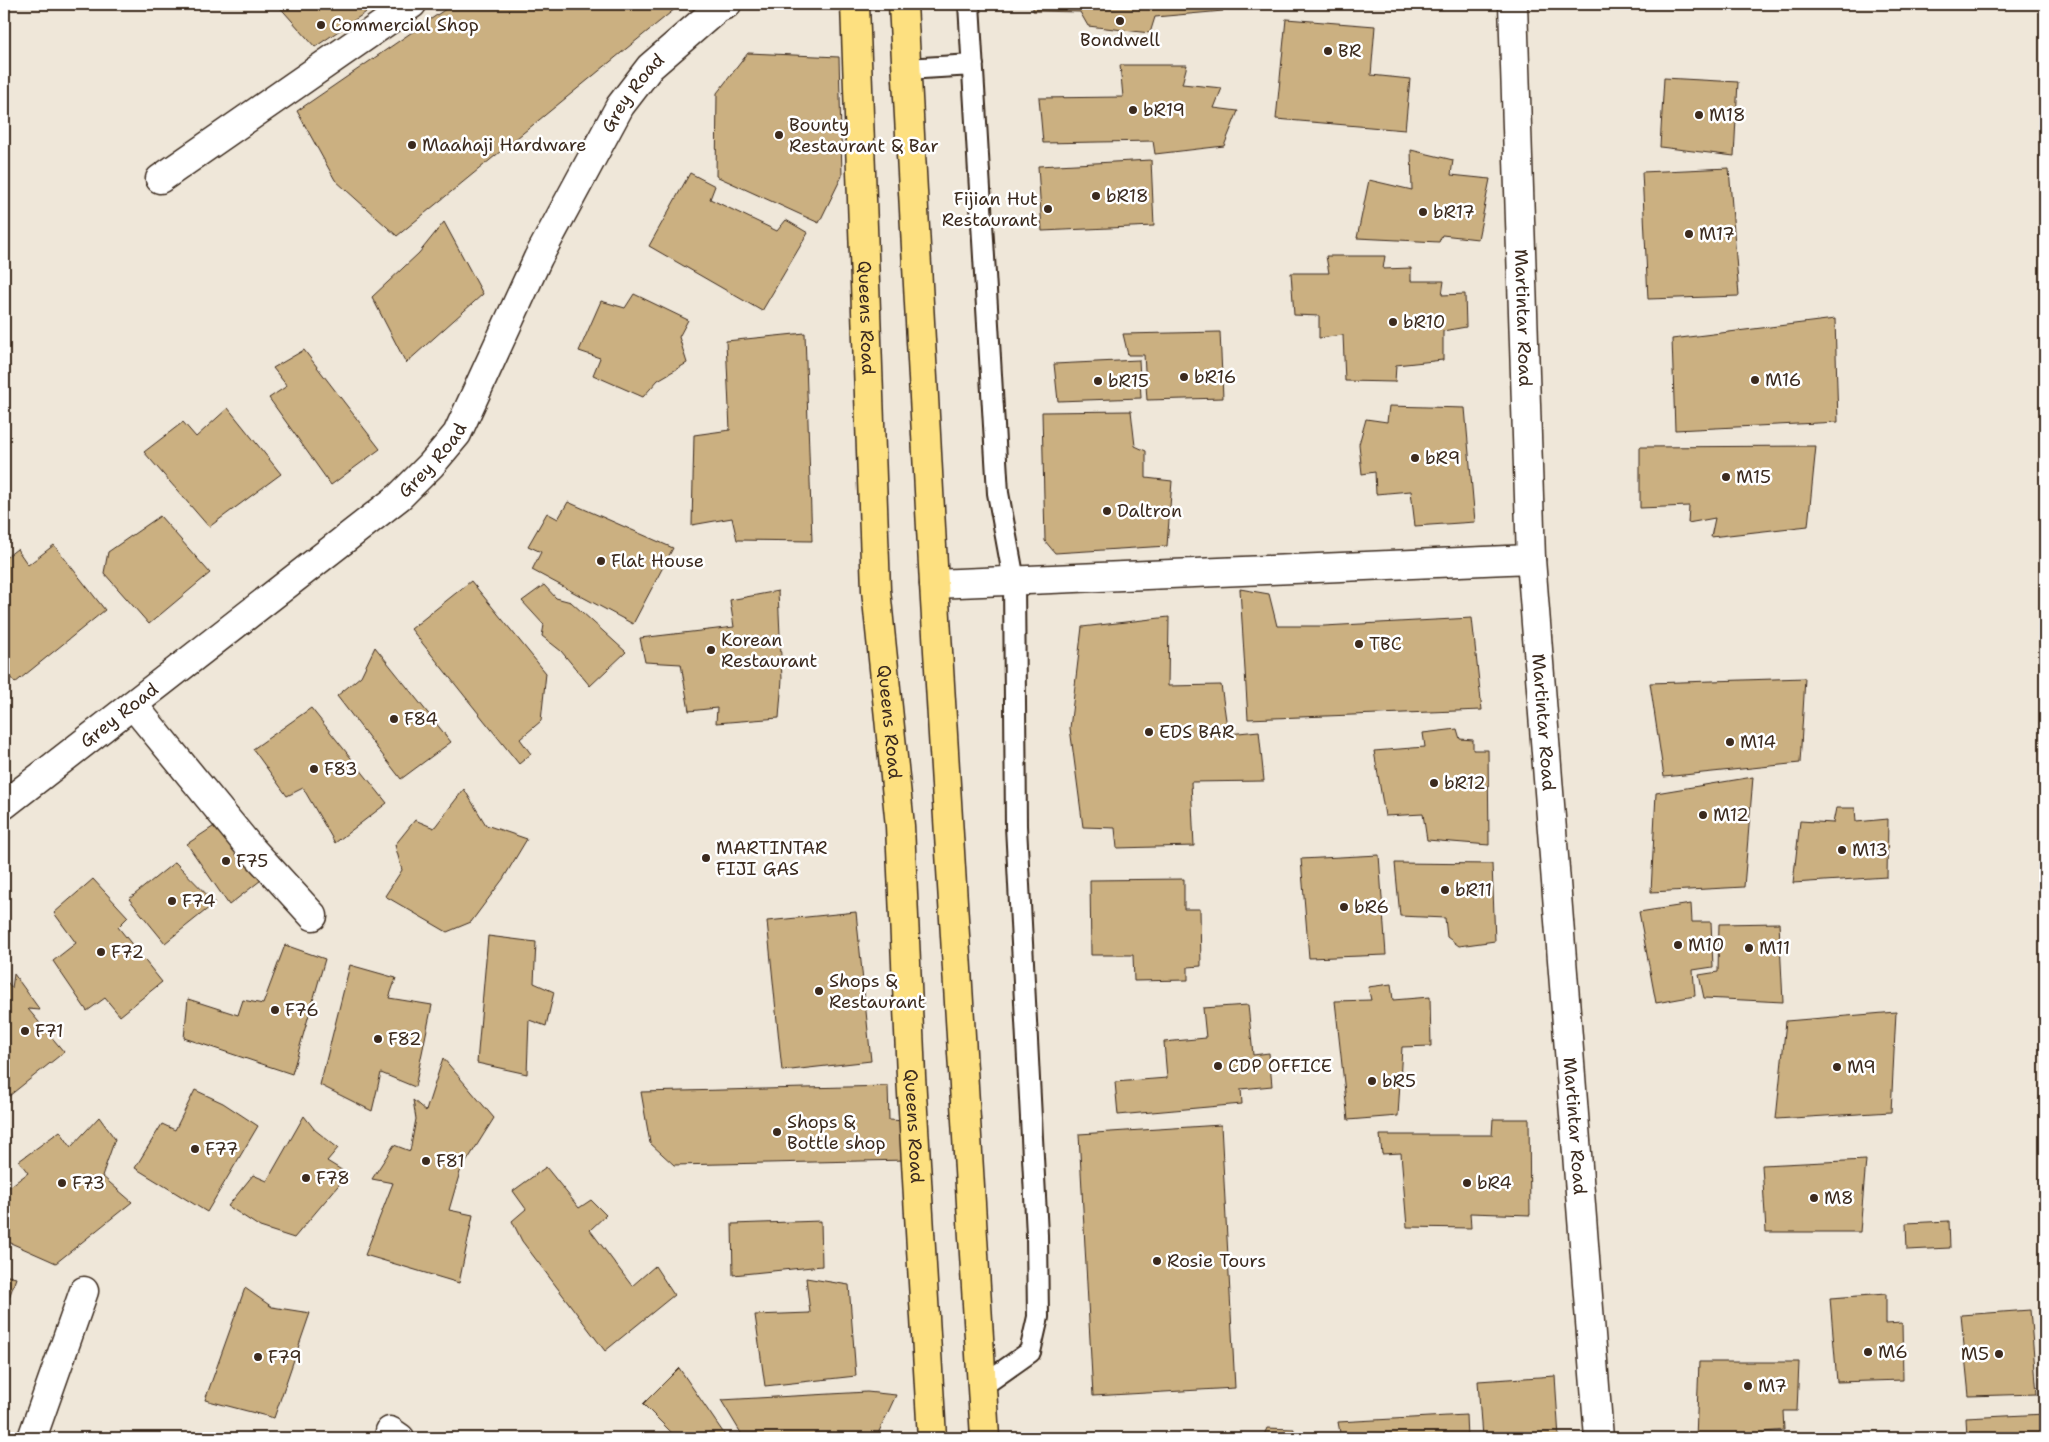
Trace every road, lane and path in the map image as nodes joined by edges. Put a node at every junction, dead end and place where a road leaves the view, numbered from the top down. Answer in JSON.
{"nodes":[{"id":1,"x":412,"y":4,"type":"edge"},
{"id":2,"x":727,"y":4,"type":"edge"},
{"id":3,"x":855,"y":4,"type":"edge"},
{"id":4,"x":903,"y":4,"type":"edge"},
{"id":5,"x":969,"y":4,"type":"edge"},
{"id":6,"x":1513,"y":4,"type":"edge"},
{"id":7,"x":973,"y":65,"type":"junction"},
{"id":8,"x":906,"y":69,"type":"junction"},
{"id":9,"x":160,"y":179,"type":"dead end"},
{"id":10,"x":1531,"y":559,"type":"junction"},
{"id":11,"x":1014,"y":580,"type":"junction"},
{"id":12,"x":934,"y":584,"type":"junction"},
{"id":13,"x":133,"y":705,"type":"junction"},
{"id":14,"x":4,"y":805,"type":"edge"},
{"id":15,"x":313,"y":916,"type":"dead end"},
{"id":16,"x":84,"y":1292,"type":"dead end"},
{"id":17,"x":982,"y":1386,"type":"junction"},
{"id":18,"x":32,"y":1438,"type":"edge"},
{"id":19,"x":932,"y":1438,"type":"edge"},
{"id":20,"x":985,"y":1438,"type":"edge"},
{"id":21,"x":1599,"y":1438,"type":"edge"}],
"edges":[{"from":1,"to":9,"type":"street"},
{"from":2,"to":13,"type":"street","name":"Grey Road"},
{"from":3,"to":19,"type":"main road","name":"Queens Road"},
{"from":4,"to":8,"type":"main road"},
{"from":5,"to":7,"type":"lane"},
{"from":6,"to":10,"type":"street","name":"Martintar Road"},
{"from":7,"to":8,"type":"lane"},
{"from":7,"to":11,"type":"lane"},
{"from":8,"to":12,"type":"main road"},
{"from":10,"to":11,"type":"street"},
{"from":10,"to":21,"type":"street","name":"Martintar Road"},
{"from":11,"to":12,"type":"street"},
{"from":11,"to":17,"type":"lane"},
{"from":12,"to":17,"type":"main road"},
{"from":13,"to":14,"type":"street","name":"Grey Road"},
{"from":13,"to":15,"type":"street"},
{"from":16,"to":18,"type":"street"},
{"from":17,"to":20,"type":"main road"}]}
